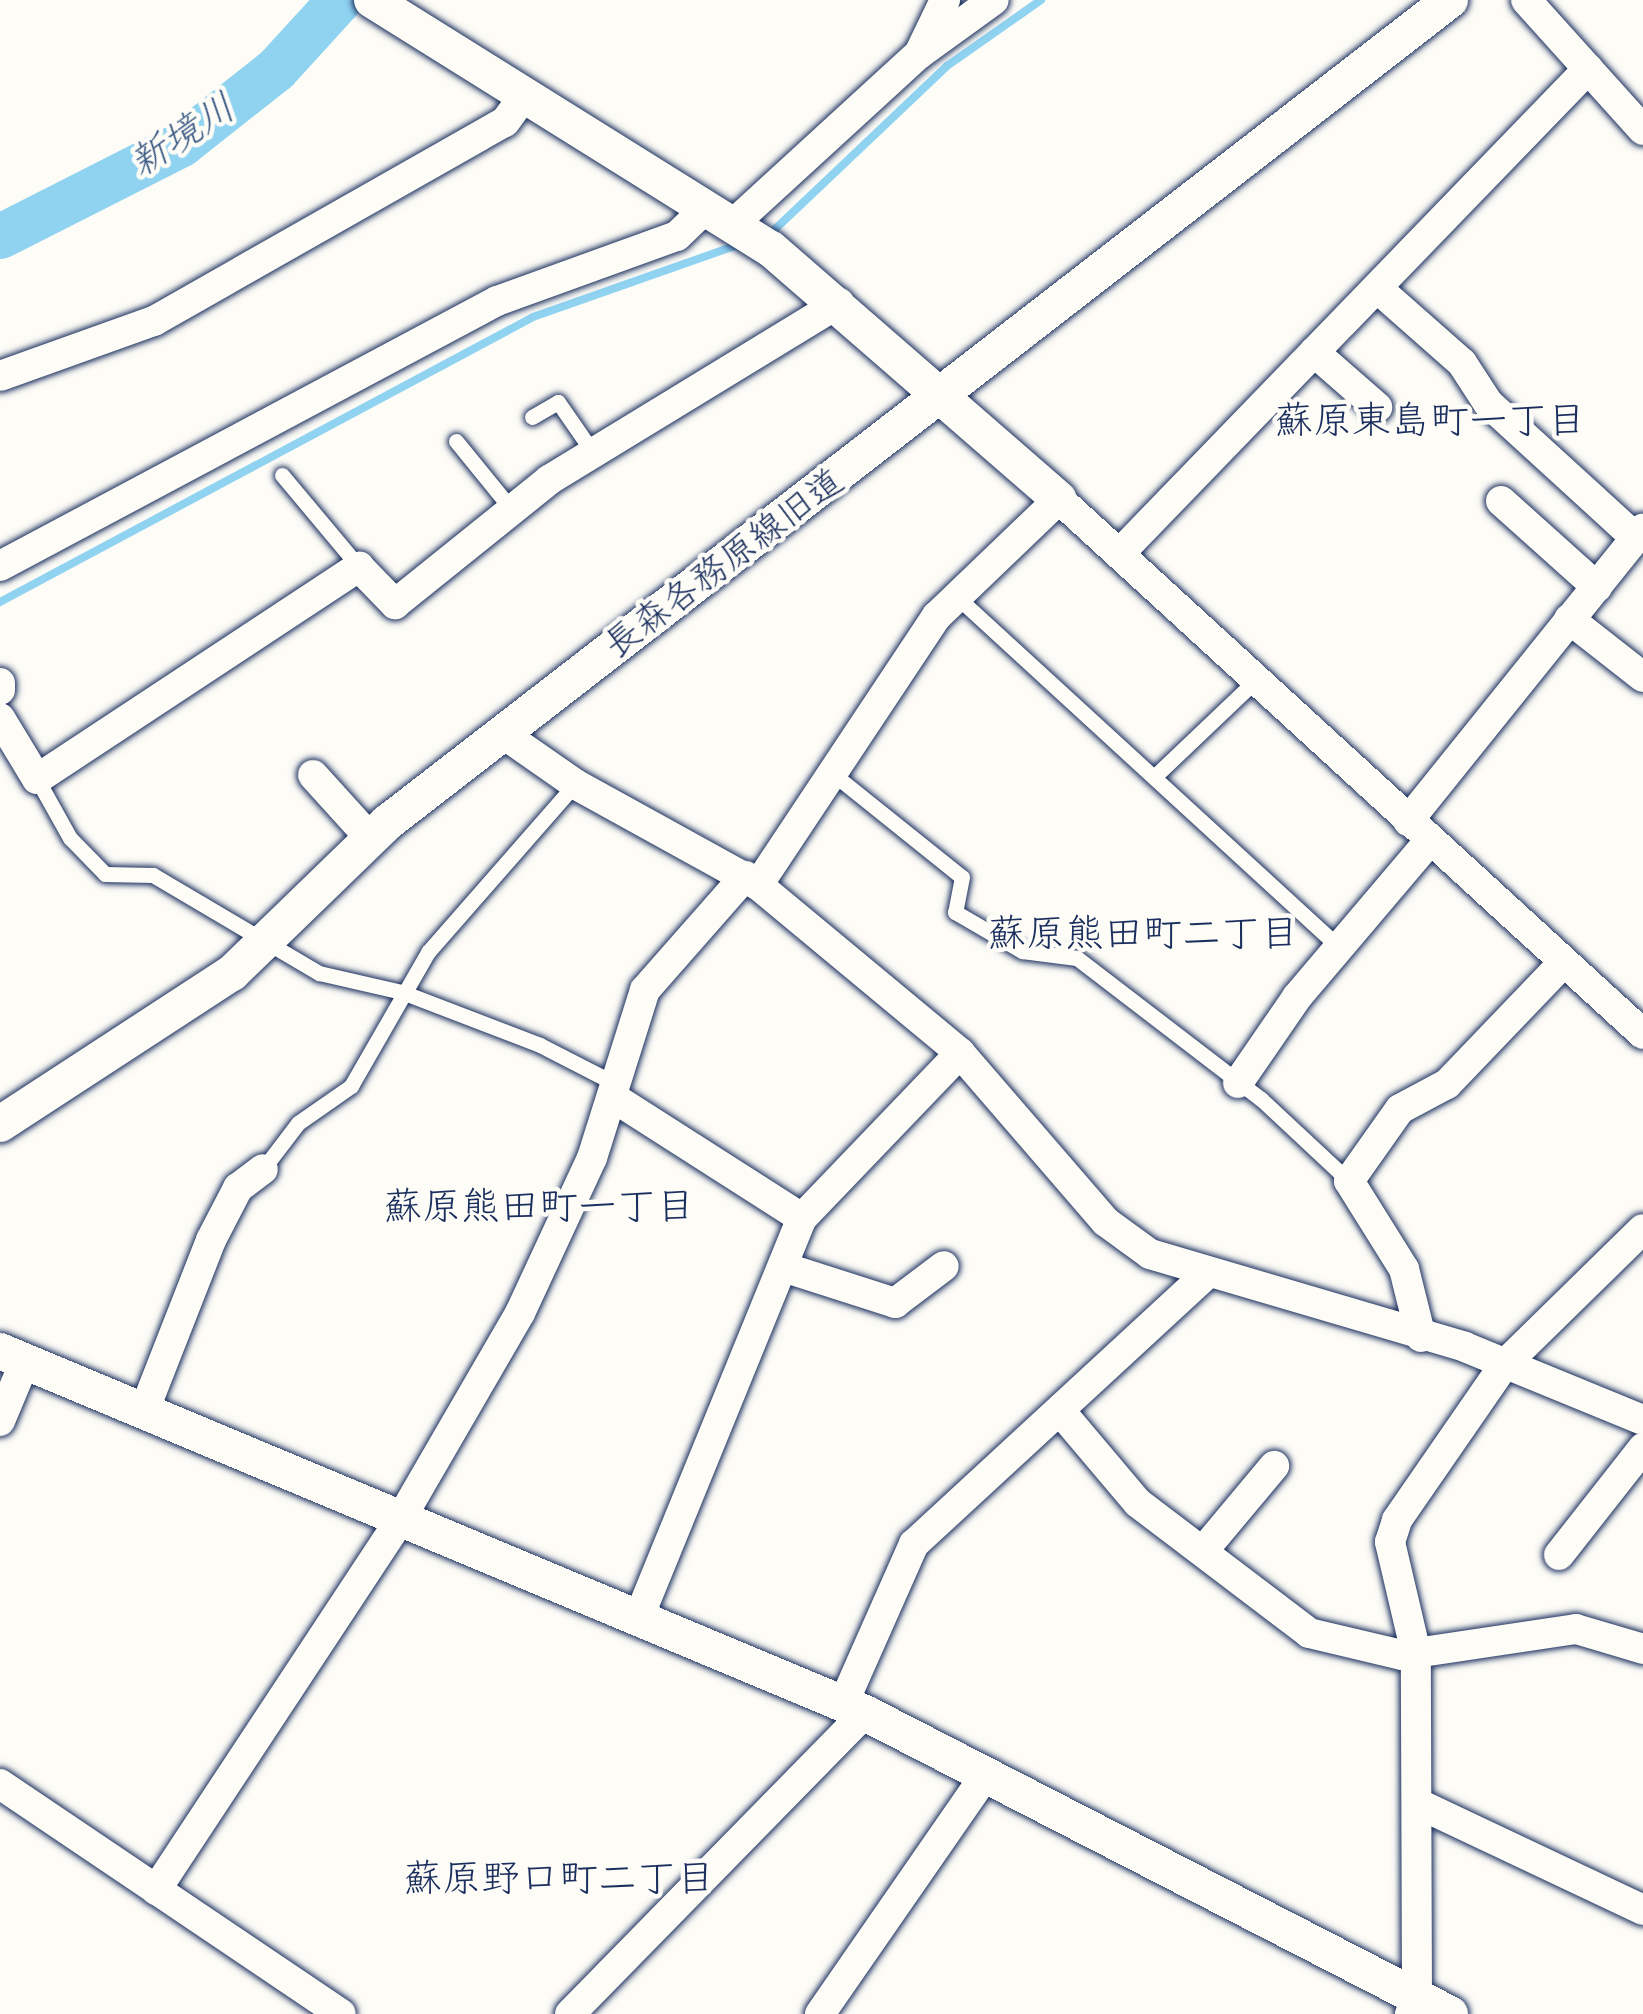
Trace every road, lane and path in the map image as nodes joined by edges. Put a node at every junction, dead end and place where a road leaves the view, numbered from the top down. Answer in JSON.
{"nodes":[{"id":1,"x":945,"y":0,"type":"edge"},
{"id":2,"x":994,"y":0,"type":"edge"},
{"id":3,"x":1450,"y":0,"type":"edge"},
{"id":4,"x":1526,"y":0,"type":"edge"},
{"id":5,"x":398,"y":8,"type":"edge"},
{"id":6,"x":919,"y":54,"type":"junction"},
{"id":7,"x":1588,"y":69,"type":"junction"},
{"id":8,"x":524,"y":96,"type":"junction"},
{"id":9,"x":1643,"y":130,"type":"edge"},
{"id":10,"x":724,"y":222,"type":"junction"},
{"id":11,"x":1377,"y":288,"type":"junction"},
{"id":12,"x":839,"y":303,"type":"junction"},
{"id":13,"x":1314,"y":352,"type":"junction"},
{"id":14,"x":0,"y":376,"type":"edge"},
{"id":15,"x":944,"y":395,"type":"junction"},
{"id":16,"x":1377,"y":407,"type":"dead end"},
{"id":17,"x":532,"y":417,"type":"dead end"},
{"id":18,"x":456,"y":441,"type":"dead end"},
{"id":19,"x":594,"y":454,"type":"junction"},
{"id":20,"x":282,"y":475,"type":"dead end"},
{"id":21,"x":1059,"y":499,"type":"junction"},
{"id":22,"x":1502,"y":501,"type":"dead end"},
{"id":23,"x":512,"y":510,"type":"junction"},
{"id":24,"x":1639,"y":533,"type":"edge"},
{"id":25,"x":1118,"y":554,"type":"junction"},
{"id":26,"x":0,"y":566,"type":"edge"},
{"id":27,"x":359,"y":567,"type":"junction"},
{"id":28,"x":1597,"y":586,"type":"junction"},
{"id":29,"x":956,"y":596,"type":"junction"},
{"id":30,"x":1569,"y":619,"type":"junction"},
{"id":31,"x":1643,"y":677,"type":"edge"},
{"id":32,"x":1258,"y":678,"type":"junction"},
{"id":33,"x":502,"y":733,"type":"junction"},
{"id":34,"x":6,"y":740,"type":"edge"},
{"id":35,"x":832,"y":772,"type":"junction"},
{"id":36,"x":314,"y":775,"type":"dead end"},
{"id":37,"x":1154,"y":777,"type":"junction"},
{"id":38,"x":38,"y":778,"type":"junction"},
{"id":39,"x":575,"y":784,"type":"junction"},
{"id":40,"x":1419,"y":830,"type":"junction"},
{"id":41,"x":371,"y":838,"type":"junction"},
{"id":42,"x":751,"y":880,"type":"junction"},
{"id":43,"x":270,"y":942,"type":"junction"},
{"id":44,"x":1342,"y":950,"type":"junction"},
{"id":45,"x":1564,"y":962,"type":"junction"},
{"id":46,"x":402,"y":992,"type":"junction"},
{"id":47,"x":1643,"y":1034,"type":"edge"},
{"id":48,"x":960,"y":1053,"type":"junction"},
{"id":49,"x":1238,"y":1083,"type":"junction"},
{"id":50,"x":615,"y":1091,"type":"junction"},
{"id":51,"x":0,"y":1124,"type":"edge"},
{"id":52,"x":263,"y":1169,"type":"joint"},
{"id":53,"x":1348,"y":1181,"type":"junction"},
{"id":54,"x":802,"y":1218,"type":"junction"},
{"id":55,"x":1643,"y":1228,"type":"edge"},
{"id":56,"x":944,"y":1266,"type":"dead end"},
{"id":57,"x":783,"y":1267,"type":"junction"},
{"id":58,"x":1207,"y":1274,"type":"junction"},
{"id":59,"x":1421,"y":1337,"type":"junction"},
{"id":60,"x":12,"y":1356,"type":"edge"},
{"id":61,"x":1504,"y":1365,"type":"junction"},
{"id":62,"x":144,"y":1411,"type":"junction"},
{"id":63,"x":1061,"y":1412,"type":"junction"},
{"id":64,"x":1643,"y":1420,"type":"edge"},
{"id":65,"x":0,"y":1421,"type":"edge"},
{"id":66,"x":1643,"y":1448,"type":"edge"},
{"id":67,"x":1274,"y":1466,"type":"dead end"},
{"id":68,"x":400,"y":1520,"type":"junction"},
{"id":69,"x":1203,"y":1551,"type":"junction"},
{"id":70,"x":1559,"y":1555,"type":"dead end"},
{"id":71,"x":639,"y":1617,"type":"junction"},
{"id":72,"x":1643,"y":1649,"type":"edge"},
{"id":73,"x":1416,"y":1653,"type":"junction"},
{"id":74,"x":854,"y":1709,"type":"junction"},
{"id":75,"x":986,"y":1773,"type":"junction"},
{"id":76,"x":0,"y":1784,"type":"edge"},
{"id":77,"x":1419,"y":1804,"type":"junction"},
{"id":78,"x":156,"y":1890,"type":"junction"},
{"id":79,"x":1643,"y":1910,"type":"edge"},
{"id":80,"x":1413,"y":2006,"type":"edge"},
{"id":81,"x":341,"y":2014,"type":"edge"},
{"id":82,"x":570,"y":2014,"type":"edge"},
{"id":83,"x":820,"y":2014,"type":"edge"},
{"id":84,"x":1450,"y":2014,"type":"edge"}],
"edges":[{"from":1,"to":6,"type":"street"},
{"from":2,"to":6,"type":"street"},
{"from":3,"to":15,"type":"street","name":"長森各務原線旧道"},
{"from":4,"to":7,"type":"street"},
{"from":5,"to":8,"type":"street"},
{"from":6,"to":10,"type":"street"},
{"from":7,"to":9,"type":"street"},
{"from":7,"to":11,"type":"street"},
{"from":8,"to":10,"type":"street"},
{"from":8,"to":14,"type":"street"},
{"from":10,"to":12,"type":"street"},
{"from":10,"to":26,"type":"street"},
{"from":11,"to":13,"type":"street"},
{"from":11,"to":24,"type":"street"},
{"from":12,"to":15,"type":"street"},
{"from":12,"to":19,"type":"street"},
{"from":13,"to":16,"type":"street"},
{"from":13,"to":25,"type":"street"},
{"from":15,"to":21,"type":"street"},
{"from":15,"to":33,"type":"street","name":"長森各務原線旧道"},
{"from":17,"to":19,"type":"lane"},
{"from":18,"to":23,"type":"lane"},
{"from":19,"to":23,"type":"street"},
{"from":20,"to":27,"type":"lane"},
{"from":21,"to":25,"type":"street"},
{"from":21,"to":29,"type":"street"},
{"from":22,"to":28,"type":"street"},
{"from":23,"to":27,"type":"street"},
{"from":24,"to":28,"type":"street"},
{"from":25,"to":32,"type":"street"},
{"from":27,"to":38,"type":"street"},
{"from":28,"to":30,"type":"street"},
{"from":29,"to":35,"type":"street"},
{"from":29,"to":37,"type":"lane"},
{"from":30,"to":31,"type":"street"},
{"from":30,"to":40,"type":"street"},
{"from":32,"to":37,"type":"lane"},
{"from":32,"to":40,"type":"street"},
{"from":33,"to":39,"type":"street"},
{"from":33,"to":41,"type":"street","name":"長森各務原線旧道"},
{"from":34,"to":38,"type":"street"},
{"from":35,"to":42,"type":"street"},
{"from":35,"to":49,"type":"lane"},
{"from":36,"to":41,"type":"street"},
{"from":37,"to":44,"type":"lane"},
{"from":38,"to":43,"type":"lane"},
{"from":39,"to":42,"type":"street"},
{"from":39,"to":46,"type":"lane"},
{"from":40,"to":44,"type":"street"},
{"from":40,"to":45,"type":"street"},
{"from":41,"to":43,"type":"street","name":"長森各務原線旧道"},
{"from":42,"to":48,"type":"street"},
{"from":42,"to":50,"type":"street"},
{"from":43,"to":46,"type":"lane"},
{"from":43,"to":51,"type":"street","name":"長森各務原線旧道"},
{"from":44,"to":49,"type":"street"},
{"from":45,"to":47,"type":"street"},
{"from":45,"to":53,"type":"street"},
{"from":46,"to":50,"type":"lane"},
{"from":46,"to":52,"type":"lane"},
{"from":48,"to":54,"type":"street"},
{"from":48,"to":58,"type":"street"},
{"from":49,"to":53,"type":"lane"},
{"from":50,"to":54,"type":"street"},
{"from":50,"to":68,"type":"street"},
{"from":52,"to":62,"type":"street"},
{"from":53,"to":59,"type":"street"},
{"from":54,"to":57,"type":"street"},
{"from":55,"to":61,"type":"street"},
{"from":56,"to":57,"type":"street"},
{"from":57,"to":71,"type":"street"},
{"from":58,"to":59,"type":"street"},
{"from":58,"to":63,"type":"street"},
{"from":59,"to":61,"type":"street"},
{"from":60,"to":62,"type":"street"},
{"from":60,"to":65,"type":"street"},
{"from":61,"to":64,"type":"street"},
{"from":61,"to":73,"type":"street"},
{"from":62,"to":68,"type":"street"},
{"from":63,"to":69,"type":"street"},
{"from":63,"to":74,"type":"street"},
{"from":66,"to":70,"type":"street"},
{"from":67,"to":69,"type":"street"},
{"from":68,"to":71,"type":"street"},
{"from":68,"to":78,"type":"street"},
{"from":69,"to":73,"type":"street"},
{"from":71,"to":74,"type":"street"},
{"from":72,"to":73,"type":"street"},
{"from":73,"to":77,"type":"street"},
{"from":74,"to":75,"type":"street"},
{"from":74,"to":82,"type":"street"},
{"from":75,"to":80,"type":"street"},
{"from":75,"to":83,"type":"street"},
{"from":76,"to":78,"type":"street"},
{"from":77,"to":79,"type":"street"},
{"from":77,"to":80,"type":"street"},
{"from":78,"to":81,"type":"street"},
{"from":80,"to":84,"type":"street"}]}
